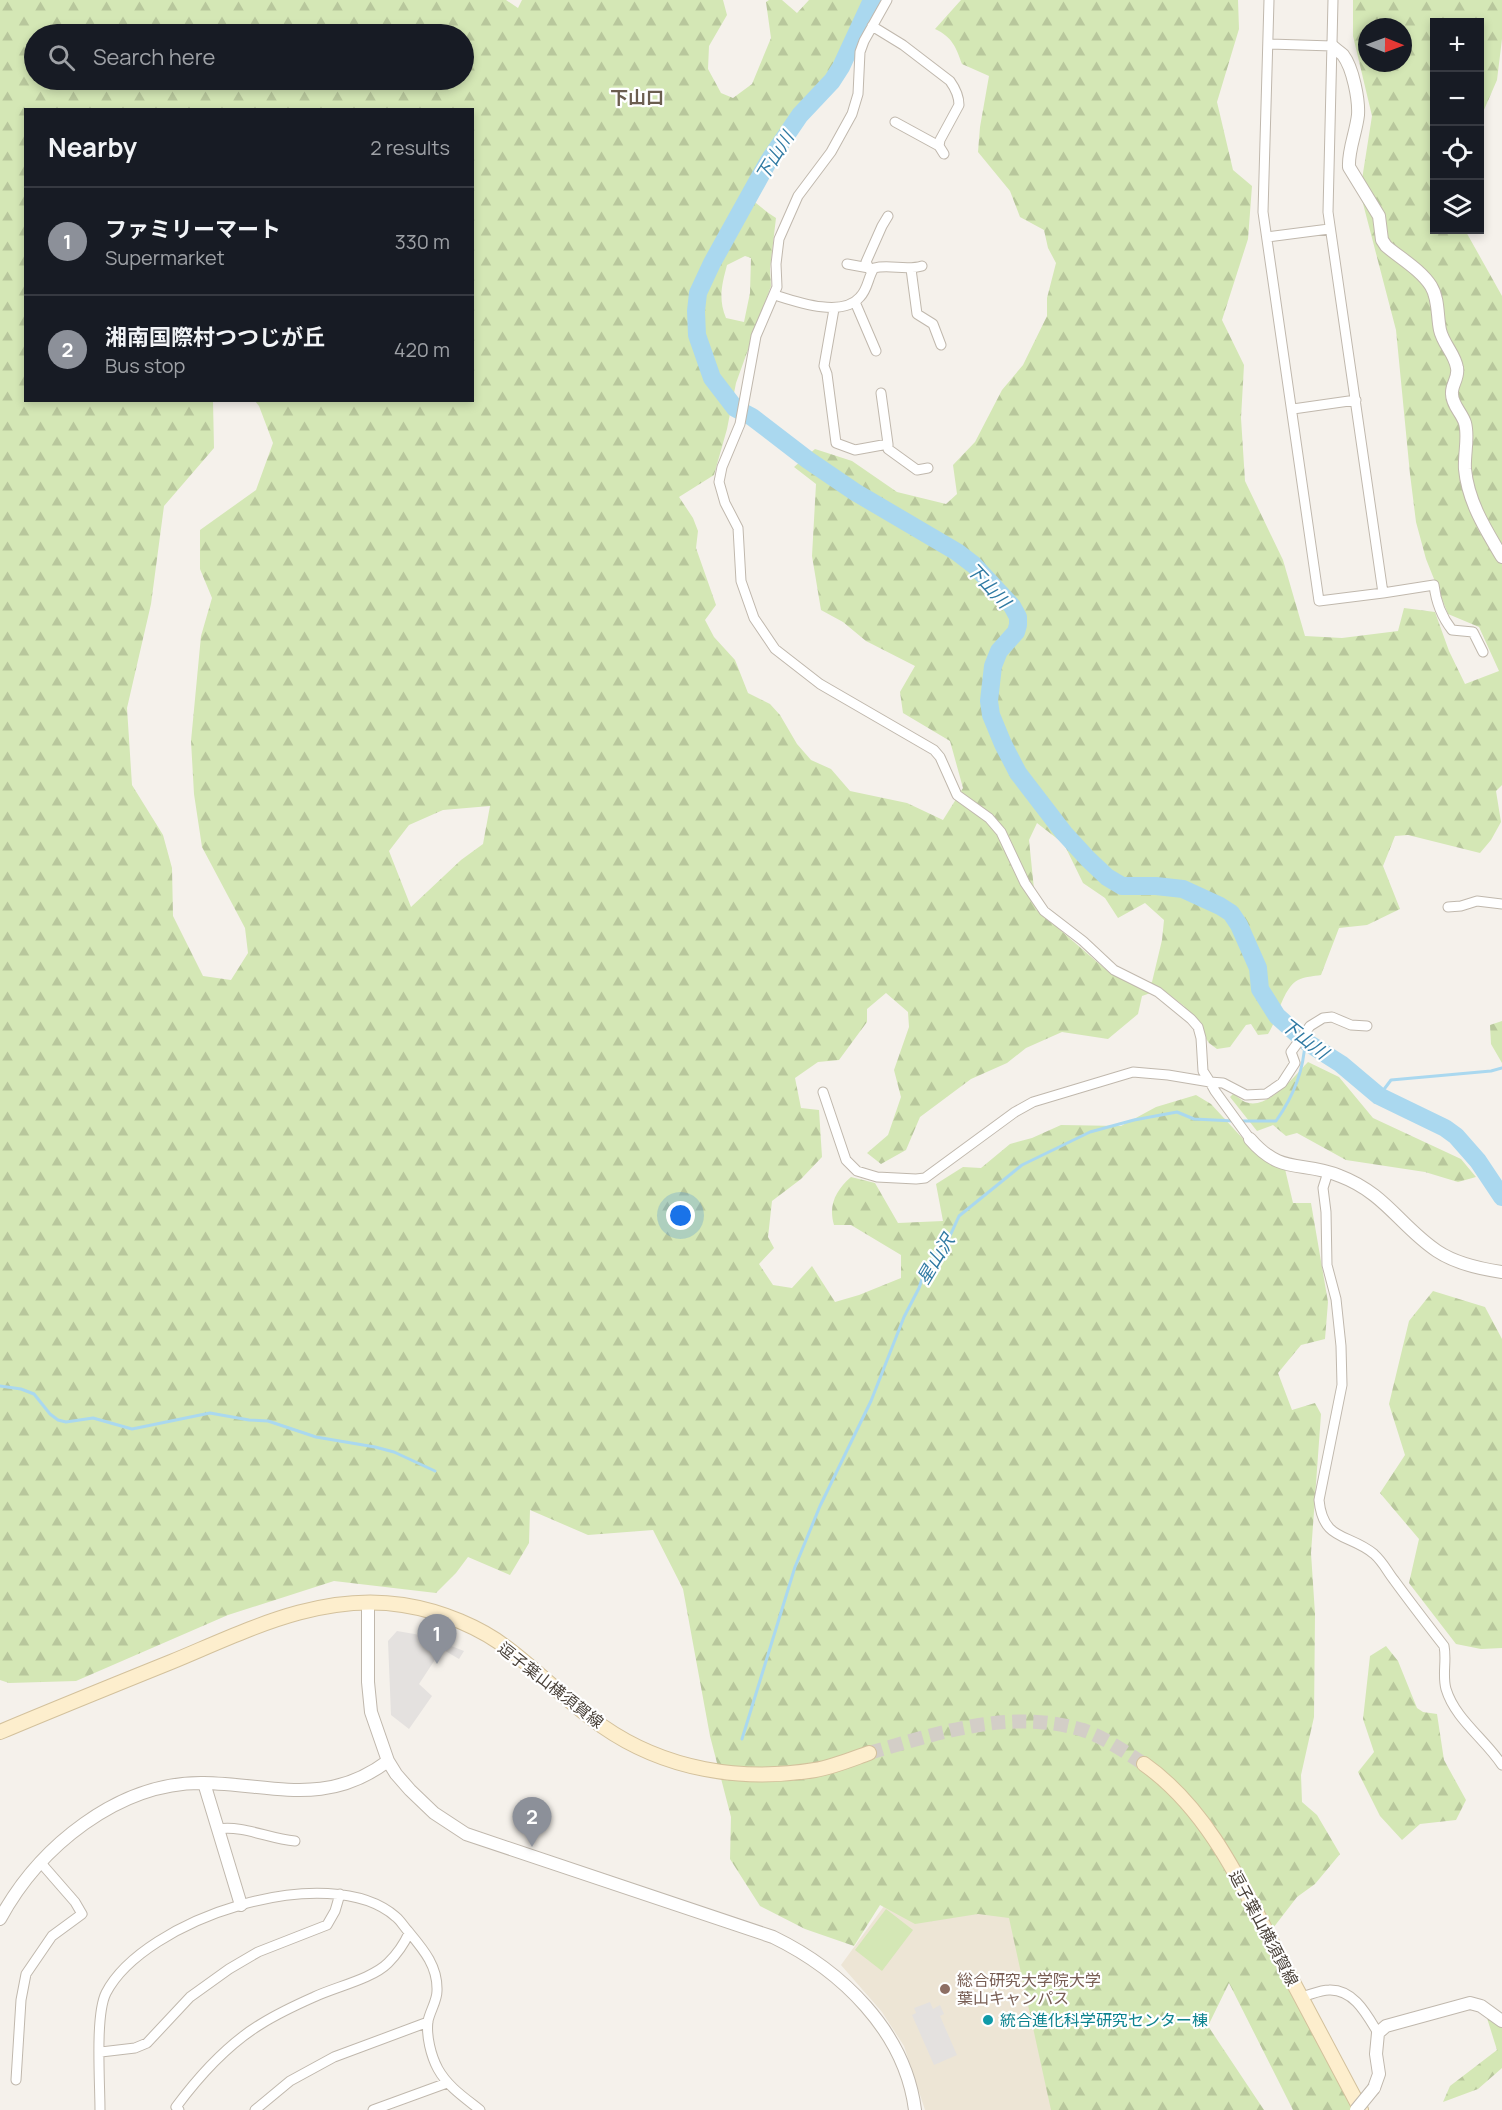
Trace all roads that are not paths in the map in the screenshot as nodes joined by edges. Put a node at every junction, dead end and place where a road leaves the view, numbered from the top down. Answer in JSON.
{"nodes":[{"id":1,"x":887,"y":0,"type":"edge"},
{"id":2,"x":1269,"y":0,"type":"edge"},
{"id":3,"x":1333,"y":0,"type":"edge"},
{"id":4,"x":872,"y":26,"type":"junction"},
{"id":5,"x":1268,"y":44,"type":"junction"},
{"id":6,"x":1332,"y":46,"type":"junction"},
{"id":7,"x":895,"y":122,"type":"dead end"},
{"id":8,"x":888,"y":216,"type":"dead end"},
{"id":9,"x":1329,"y":229,"type":"junction"},
{"id":10,"x":1267,"y":237,"type":"junction"},
{"id":11,"x":847,"y":264,"type":"dead end"},
{"id":12,"x":922,"y":266,"type":"dead end"},
{"id":13,"x":911,"y":269,"type":"junction"},
{"id":14,"x":870,"y":270,"type":"junction"},
{"id":15,"x":775,"y":295,"type":"junction"},
{"id":16,"x":855,"y":302,"type":"junction"},
{"id":17,"x":834,"y":309,"type":"junction"},
{"id":18,"x":941,"y":345,"type":"dead end"},
{"id":19,"x":876,"y":351,"type":"dead end"},
{"id":20,"x":881,"y":393,"type":"dead end"},
{"id":21,"x":1356,"y":400,"type":"junction"},
{"id":22,"x":1293,"y":409,"type":"junction"},
{"id":23,"x":888,"y":444,"type":"junction"},
{"id":24,"x":928,"y":468,"type":"dead end"},
{"id":25,"x":1502,"y":557,"type":"edge"},
{"id":26,"x":1383,"y":593,"type":"junction"},
{"id":27,"x":1483,"y":652,"type":"dead end"},
{"id":28,"x":1502,"y":904,"type":"edge"},
{"id":29,"x":1448,"y":907,"type":"dead end"},
{"id":30,"x":1367,"y":1026,"type":"dead end"},
{"id":31,"x":1213,"y":1087,"type":"junction"},
{"id":32,"x":823,"y":1092,"type":"dead end"},
{"id":33,"x":1250,"y":1138,"type":"joint"},
{"id":34,"x":1328,"y":1172,"type":"junction"},
{"id":35,"x":1502,"y":1272,"type":"edge"},
{"id":36,"x":368,"y":1603,"type":"junction"},
{"id":37,"x":0,"y":1732,"type":"edge"},
{"id":38,"x":869,"y":1753,"type":"tunnel mouth"},
{"id":39,"x":388,"y":1761,"type":"junction"},
{"id":40,"x":1144,"y":1764,"type":"tunnel mouth"},
{"id":41,"x":1502,"y":1765,"type":"edge"},
{"id":42,"x":204,"y":1783,"type":"junction"},
{"id":43,"x":218,"y":1829,"type":"junction"},
{"id":44,"x":295,"y":1841,"type":"dead end"},
{"id":45,"x":41,"y":1863,"type":"junction"},
{"id":46,"x":340,"y":1894,"type":"junction"},
{"id":47,"x":241,"y":1905,"type":"junction"},
{"id":48,"x":0,"y":1919,"type":"edge"},
{"id":49,"x":410,"y":1933,"type":"junction"},
{"id":50,"x":1301,"y":1997,"type":"junction"},
{"id":51,"x":1502,"y":2021,"type":"edge"},
{"id":52,"x":428,"y":2022,"type":"junction"},
{"id":53,"x":1378,"y":2033,"type":"junction"},
{"id":54,"x":100,"y":2052,"type":"junction"},
{"id":55,"x":16,"y":2080,"type":"dead end"},
{"id":56,"x":447,"y":2083,"type":"junction"},
{"id":57,"x":100,"y":2110,"type":"edge"},
{"id":58,"x":179,"y":2110,"type":"edge"},
{"id":59,"x":255,"y":2110,"type":"edge"},
{"id":60,"x":373,"y":2110,"type":"edge"},
{"id":61,"x":480,"y":2110,"type":"edge"},
{"id":62,"x":915,"y":2110,"type":"edge"},
{"id":63,"x":1358,"y":2110,"type":"edge"}],
"edges":[{"from":1,"to":4,"type":"street"},
{"from":2,"to":5,"type":"street"},
{"from":3,"to":6,"type":"street"},
{"from":4,"to":7,"type":"street"},
{"from":4,"to":15,"type":"street"},
{"from":5,"to":6,"type":"street"},
{"from":5,"to":10,"type":"street"},
{"from":6,"to":9,"type":"street"},
{"from":6,"to":25,"type":"street"},
{"from":8,"to":14,"type":"street"},
{"from":9,"to":10,"type":"street"},
{"from":9,"to":21,"type":"street"},
{"from":10,"to":22,"type":"street"},
{"from":11,"to":14,"type":"street"},
{"from":12,"to":13,"type":"street"},
{"from":13,"to":14,"type":"street"},
{"from":13,"to":18,"type":"street"},
{"from":14,"to":16,"type":"street"},
{"from":15,"to":17,"type":"street"},
{"from":15,"to":31,"type":"street"},
{"from":16,"to":17,"type":"street"},
{"from":16,"to":19,"type":"street"},
{"from":17,"to":23,"type":"street"},
{"from":20,"to":23,"type":"street"},
{"from":21,"to":22,"type":"street"},
{"from":21,"to":26,"type":"street"},
{"from":22,"to":26,"type":"street"},
{"from":23,"to":24,"type":"street"},
{"from":26,"to":27,"type":"street"},
{"from":28,"to":29,"type":"street"},
{"from":30,"to":31,"type":"street"},
{"from":31,"to":32,"type":"street"},
{"from":31,"to":33,"type":"street"},
{"from":33,"to":34,"type":"street"},
{"from":34,"to":35,"type":"street"},
{"from":34,"to":41,"type":"street"},
{"from":36,"to":37,"type":"main road","name":"逗子葉山横須賀線"},
{"from":36,"to":38,"type":"main road","name":"逗子葉山横須賀線"},
{"from":36,"to":39,"type":"street"},
{"from":39,"to":42,"type":"street"},
{"from":39,"to":62,"type":"street"},
{"from":40,"to":50,"type":"main road","name":"逗子葉山横須賀線"},
{"from":42,"to":43,"type":"street"},
{"from":42,"to":45,"type":"street"},
{"from":43,"to":44,"type":"street"},
{"from":43,"to":47,"type":"street"},
{"from":45,"to":48,"type":"street"},
{"from":45,"to":55,"type":"street"},
{"from":46,"to":47,"type":"street"},
{"from":46,"to":49,"type":"street"},
{"from":46,"to":54,"type":"street"},
{"from":47,"to":54,"type":"street"},
{"from":49,"to":52,"type":"street"},
{"from":49,"to":58,"type":"street"},
{"from":50,"to":53,"type":"street"},
{"from":50,"to":63,"type":"main road","name":"逗子葉山横須賀線"},
{"from":51,"to":53,"type":"street"},
{"from":52,"to":56,"type":"street"},
{"from":52,"to":59,"type":"street"},
{"from":53,"to":63,"type":"street","bridge":true},
{"from":54,"to":57,"type":"street"},
{"from":56,"to":60,"type":"street"},
{"from":56,"to":61,"type":"street"}]}
